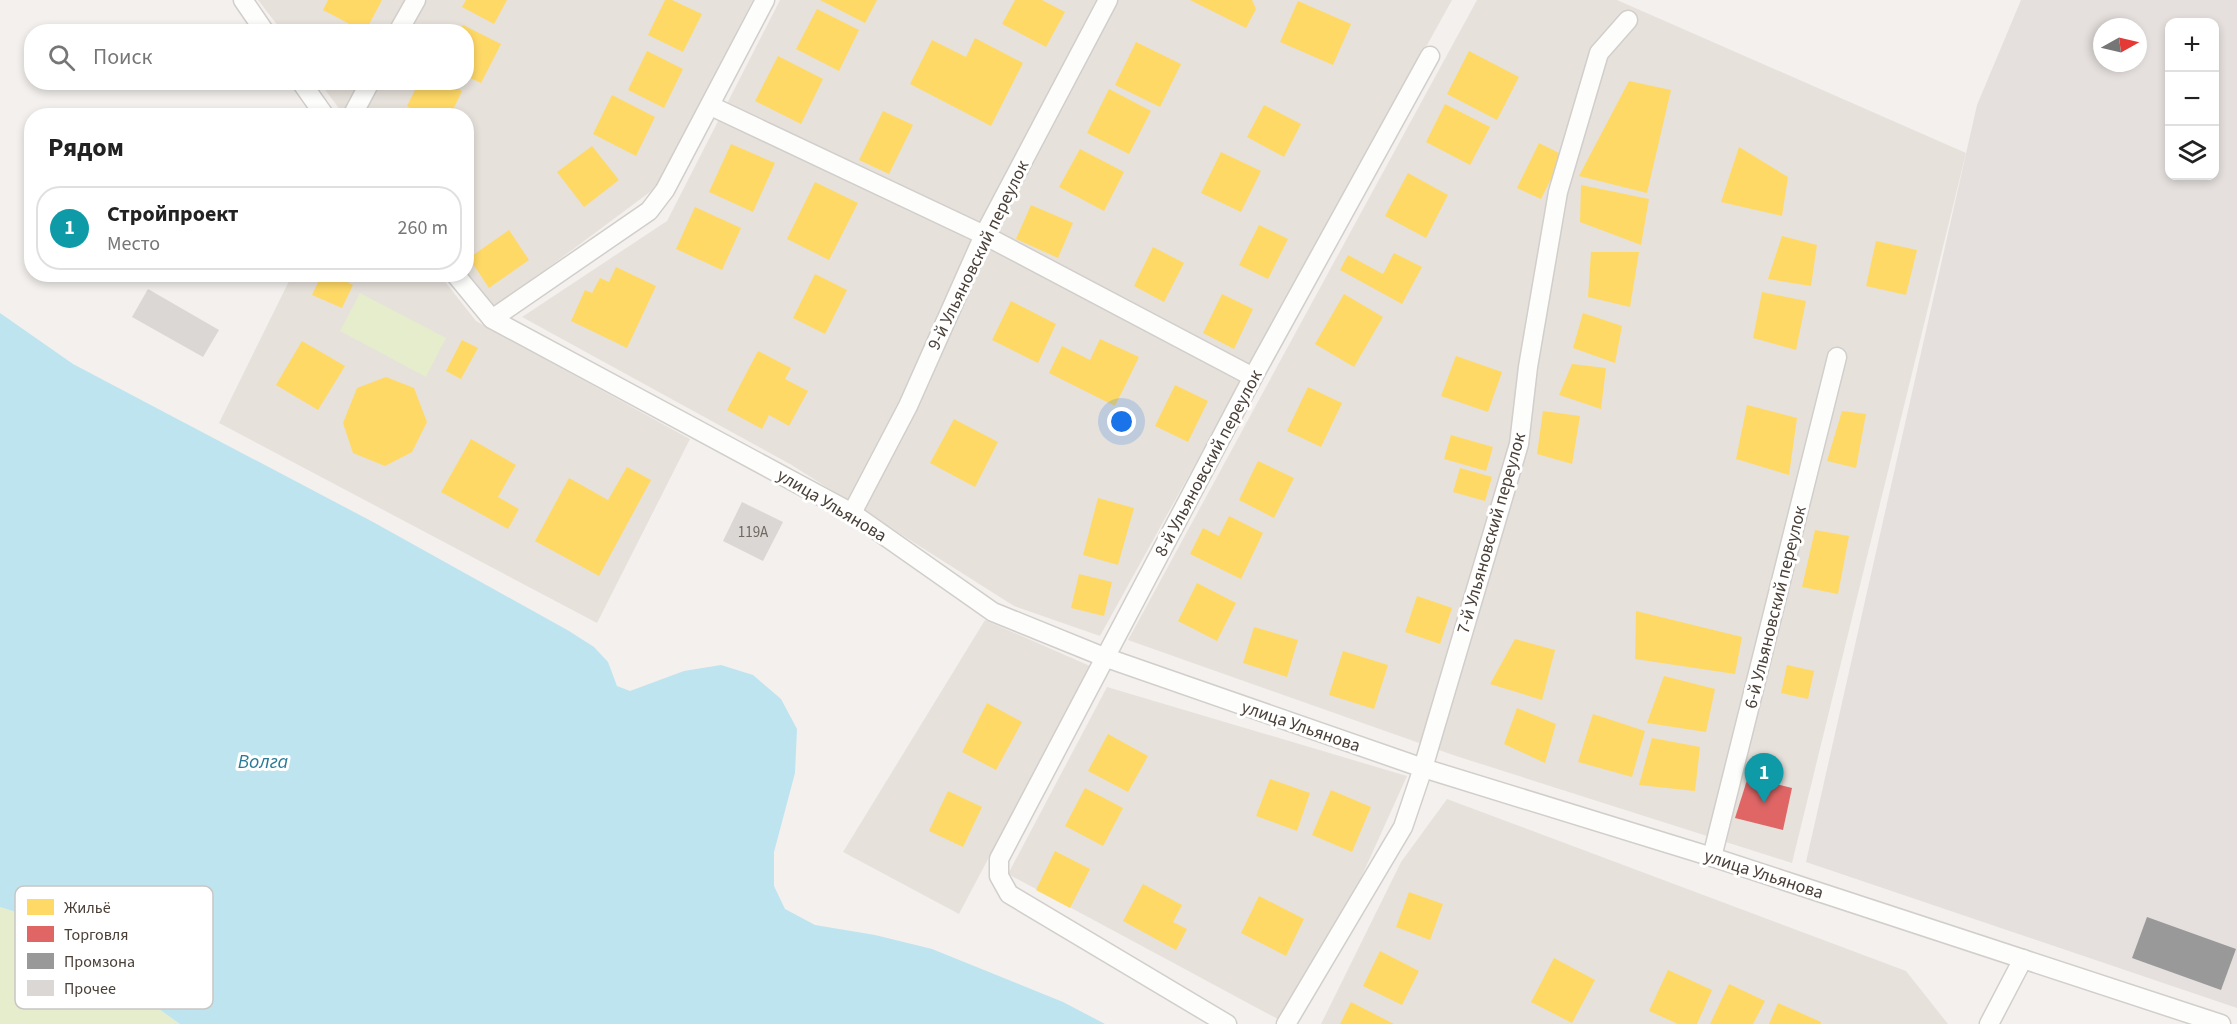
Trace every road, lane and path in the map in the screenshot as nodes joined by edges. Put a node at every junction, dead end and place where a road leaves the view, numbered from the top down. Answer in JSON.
{"nodes":[{"id":1,"x":243,"y":0,"type":"edge"},
{"id":2,"x":416,"y":0,"type":"edge"},
{"id":3,"x":765,"y":0,"type":"edge"},
{"id":4,"x":1108,"y":0,"type":"edge"},
{"id":5,"x":1628,"y":20,"type":"dead end"},
{"id":6,"x":260,"y":24,"type":"edge"},
{"id":7,"x":402,"y":24,"type":"edge"},
{"id":8,"x":1430,"y":56,"type":"dead end"},
{"id":9,"x":307,"y":90,"type":"edge"},
{"id":10,"x":366,"y":90,"type":"edge"},
{"id":11,"x":711,"y":106,"type":"junction"},
{"id":12,"x":319,"y":108,"type":"edge"},
{"id":13,"x":356,"y":108,"type":"edge"},
{"id":14,"x":984,"y":235,"type":"junction"},
{"id":15,"x":462,"y":282,"type":"edge"},
{"id":16,"x":492,"y":319,"type":"junction"},
{"id":17,"x":1837,"y":357,"type":"dead end"},
{"id":18,"x":1253,"y":377,"type":"junction"},
{"id":19,"x":852,"y":513,"type":"junction"},
{"id":20,"x":1104,"y":657,"type":"junction"},
{"id":21,"x":1423,"y":768,"type":"junction"},
{"id":22,"x":1712,"y":857,"type":"junction"},
{"id":23,"x":2024,"y":958,"type":"junction"},
{"id":24,"x":1227,"y":1024,"type":"edge"},
{"id":25,"x":1286,"y":1024,"type":"edge"},
{"id":26,"x":1989,"y":1024,"type":"edge"},
{"id":27,"x":2222,"y":1024,"type":"edge"}],
"edges":[{"from":1,"to":6,"type":"street"},
{"from":2,"to":7,"type":"street"},
{"from":3,"to":11,"type":"street"},
{"from":4,"to":14,"type":"street","name":"9-й Ульяновский переулок"},
{"from":5,"to":21,"type":"street","name":"7-й Ульяновский переулок"},
{"from":8,"to":18,"type":"street","name":"8-й Ульяновский переулок"},
{"from":9,"to":12,"type":"street"},
{"from":10,"to":13,"type":"street"},
{"from":11,"to":14,"type":"street"},
{"from":11,"to":16,"type":"street"},
{"from":14,"to":18,"type":"street"},
{"from":14,"to":19,"type":"street","name":"9-й Ульяновский переулок"},
{"from":15,"to":16,"type":"street","name":"улица Ульянова"},
{"from":16,"to":19,"type":"street","name":"улица Ульянова"},
{"from":17,"to":22,"type":"street","name":"6-й Ульяновский переулок"},
{"from":18,"to":20,"type":"street","name":"8-й Ульяновский переулок"},
{"from":19,"to":20,"type":"street","name":"улица Ульянова"},
{"from":20,"to":21,"type":"street","name":"улица Ульянова"},
{"from":20,"to":24,"type":"street","name":"8-й Ульяновский переулок"},
{"from":21,"to":22,"type":"street","name":"улица Ульянова"},
{"from":21,"to":25,"type":"street","name":"7-й Ульяновский переулок"},
{"from":22,"to":23,"type":"street","name":"улица Ульянова"},
{"from":23,"to":26,"type":"street"},
{"from":23,"to":27,"type":"street","name":"улица Ульянова"}]}
